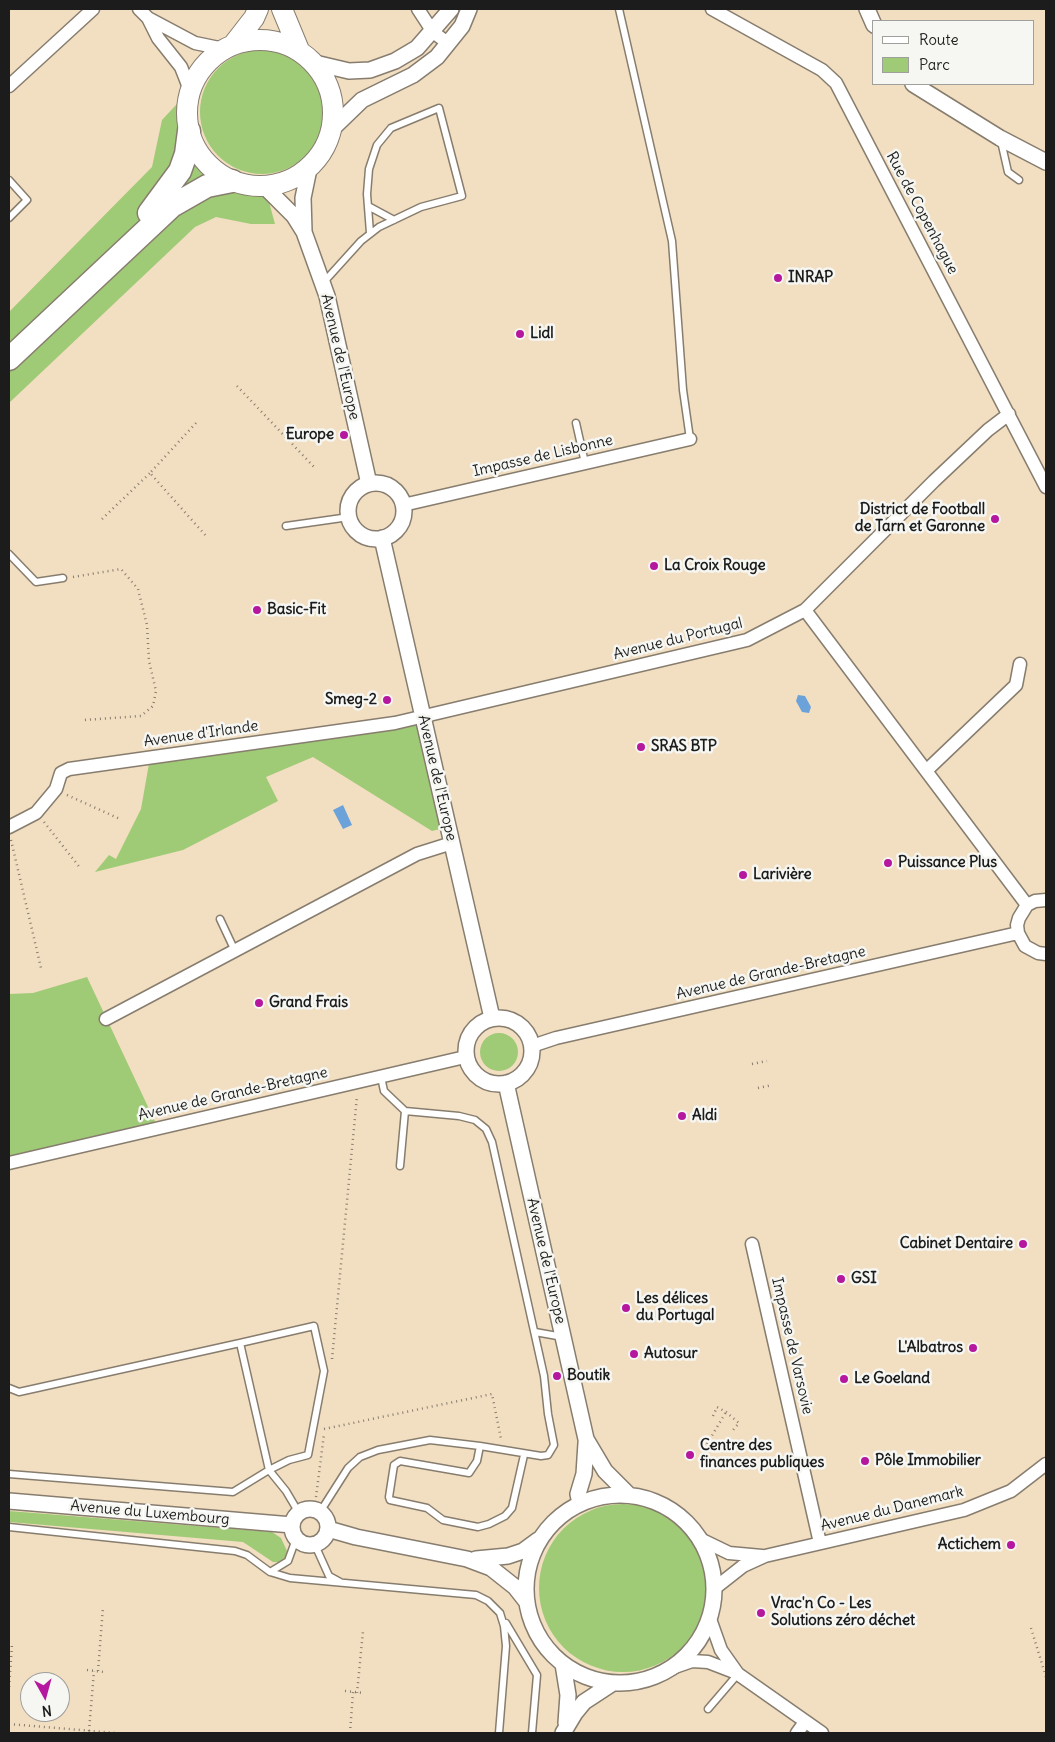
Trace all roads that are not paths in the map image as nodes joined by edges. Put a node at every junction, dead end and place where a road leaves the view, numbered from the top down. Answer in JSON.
{"nodes":[{"id":1,"x":92,"y":9,"type":"edge"},
{"id":2,"x":258,"y":9,"type":"edge"},
{"id":3,"x":282,"y":9,"type":"edge"},
{"id":4,"x":418,"y":9,"type":"edge"},
{"id":5,"x":451,"y":9,"type":"edge"},
{"id":6,"x":469,"y":9,"type":"edge"},
{"id":7,"x":619,"y":9,"type":"edge"},
{"id":8,"x":712,"y":9,"type":"edge"},
{"id":9,"x":144,"y":13,"type":"edge"},
{"id":10,"x":462,"y":26,"type":"junction"},
{"id":11,"x":433,"y":32,"type":"junction"},
{"id":12,"x":449,"y":44,"type":"junction"},
{"id":13,"x":228,"y":47,"type":"junction"},
{"id":14,"x":299,"y":50,"type":"junction"},
{"id":15,"x":314,"y":63,"type":"junction"},
{"id":16,"x":915,"y":85,"type":"edge"},
{"id":17,"x":9,"y":86,"type":"edge"},
{"id":18,"x":190,"y":90,"type":"junction"},
{"id":19,"x":333,"y":128,"type":"junction"},
{"id":20,"x":189,"y":131,"type":"junction"},
{"id":21,"x":1000,"y":138,"type":"junction"},
{"id":22,"x":1046,"y":162,"type":"edge"},
{"id":23,"x":309,"y":169,"type":"junction"},
{"id":24,"x":9,"y":180,"type":"edge"},
{"id":25,"x":1019,"y":180,"type":"dead end"},
{"id":26,"x":232,"y":181,"type":"junction"},
{"id":27,"x":265,"y":187,"type":"junction"},
{"id":28,"x":368,"y":206,"type":"junction"},
{"id":29,"x":9,"y":218,"type":"edge"},
{"id":30,"x":394,"y":220,"type":"junction"},
{"id":31,"x":304,"y":232,"type":"junction"},
{"id":32,"x":370,"y":233,"type":"junction"},
{"id":33,"x":322,"y":284,"type":"junction"},
{"id":34,"x":9,"y":348,"type":"edge"},
{"id":35,"x":9,"y":359,"type":"edge"},
{"id":36,"x":1009,"y":414,"type":"junction"},
{"id":37,"x":576,"y":423,"type":"dead end"},
{"id":38,"x":690,"y":439,"type":"joint"},
{"id":39,"x":585,"y":463,"type":"junction"},
{"id":40,"x":369,"y":484,"type":"junction"},
{"id":41,"x":1046,"y":486,"type":"edge"},
{"id":42,"x":403,"y":505,"type":"junction"},
{"id":43,"x":349,"y":517,"type":"junction"},
{"id":44,"x":286,"y":526,"type":"dead end"},
{"id":45,"x":382,"y":538,"type":"junction"},
{"id":46,"x":9,"y":554,"type":"edge"},
{"id":47,"x":63,"y":578,"type":"road end"},
{"id":48,"x":805,"y":610,"type":"junction"},
{"id":49,"x":1020,"y":664,"type":"dead end"},
{"id":50,"x":424,"y":717,"type":"junction"},
{"id":51,"x":927,"y":770,"type":"junction"},
{"id":52,"x":10,"y":832,"type":"edge"},
{"id":53,"x":452,"y":842,"type":"junction"},
{"id":54,"x":1046,"y":900,"type":"edge"},
{"id":55,"x":1027,"y":905,"type":"junction"},
{"id":56,"x":220,"y":919,"type":"dead end"},
{"id":57,"x":1018,"y":933,"type":"junction"},
{"id":58,"x":235,"y":951,"type":"junction"},
{"id":59,"x":1046,"y":954,"type":"edge"},
{"id":60,"x":492,"y":1018,"type":"junction"},
{"id":61,"x":106,"y":1019,"type":"dead end"},
{"id":62,"x":532,"y":1046,"type":"junction"},
{"id":63,"x":466,"y":1057,"type":"junction"},
{"id":64,"x":381,"y":1077,"type":"junction"},
{"id":65,"x":506,"y":1083,"type":"junction"},
{"id":66,"x":405,"y":1111,"type":"junction"},
{"id":67,"x":9,"y":1163,"type":"edge"},
{"id":68,"x":400,"y":1166,"type":"dead end"},
{"id":69,"x":752,"y":1244,"type":"dead end"},
{"id":70,"x":535,"y":1332,"type":"junction"},
{"id":71,"x":564,"y":1338,"type":"junction"},
{"id":72,"x":240,"y":1343,"type":"junction"},
{"id":73,"x":9,"y":1388,"type":"edge"},
{"id":74,"x":586,"y":1439,"type":"junction"},
{"id":75,"x":480,"y":1446,"type":"junction"},
{"id":76,"x":524,"y":1455,"type":"junction"},
{"id":77,"x":1043,"y":1469,"type":"edge"},
{"id":78,"x":269,"y":1470,"type":"junction"},
{"id":79,"x":9,"y":1474,"type":"edge"},
{"id":80,"x":628,"y":1494,"type":"junction"},
{"id":81,"x":9,"y":1501,"type":"edge"},
{"id":82,"x":580,"y":1503,"type":"junction"},
{"id":83,"x":320,"y":1512,"type":"junction"},
{"id":84,"x":296,"y":1526,"type":"junction"},
{"id":85,"x":9,"y":1527,"type":"edge"},
{"id":86,"x":328,"y":1528,"type":"junction"},
{"id":87,"x":700,"y":1538,"type":"junction"},
{"id":88,"x":540,"y":1539,"type":"junction"},
{"id":89,"x":820,"y":1543,"type":"junction"},
{"id":90,"x":314,"y":1545,"type":"junction"},
{"id":91,"x":765,"y":1556,"type":"junction"},
{"id":92,"x":467,"y":1559,"type":"junction"},
{"id":93,"x":270,"y":1572,"type":"junction"},
{"id":94,"x":341,"y":1582,"type":"junction"},
{"id":95,"x":715,"y":1588,"type":"junction"},
{"id":96,"x":526,"y":1601,"type":"junction"},
{"id":97,"x":502,"y":1617,"type":"junction"},
{"id":98,"x":710,"y":1619,"type":"junction"},
{"id":99,"x":563,"y":1664,"type":"junction"},
{"id":100,"x":672,"y":1668,"type":"junction"},
{"id":101,"x":738,"y":1674,"type":"junction"},
{"id":102,"x":613,"y":1683,"type":"junction"},
{"id":103,"x":708,"y":1709,"type":"dead end"},
{"id":104,"x":805,"y":1722,"type":"junction"},
{"id":105,"x":564,"y":1731,"type":"edge"},
{"id":106,"x":499,"y":1733,"type":"edge"},
{"id":107,"x":532,"y":1733,"type":"edge"},
{"id":108,"x":797,"y":1733,"type":"edge"},
{"id":109,"x":822,"y":1733,"type":"edge"}],
"edges":[{"from":1,"to":17,"type":"street"},
{"from":2,"to":13,"type":"main road"},
{"from":3,"to":14,"type":"main road"},
{"from":4,"to":11,"type":"street"},
{"from":5,"to":10,"type":"street"},
{"from":5,"to":11,"type":"street"},
{"from":6,"to":10,"type":"street"},
{"from":7,"to":38,"type":"lane"},
{"from":8,"to":36,"type":"street","name":"Rue de Copenhague"},
{"from":9,"to":13,"type":"street"},
{"from":9,"to":18,"type":"street"},
{"from":10,"to":12,"type":"street"},
{"from":11,"to":12,"type":"street"},
{"from":11,"to":15,"type":"street"},
{"from":12,"to":19,"type":"street"},
{"from":13,"to":14,"type":"main road"},
{"from":13,"to":18,"type":"main road"},
{"from":14,"to":15,"type":"main road"},
{"from":15,"to":19,"type":"main road"},
{"from":16,"to":21,"type":"street"},
{"from":18,"to":20,"type":"main road"},
{"from":19,"to":23,"type":"main road"},
{"from":20,"to":26,"type":"main road"},
{"from":20,"to":34,"type":"highway"},
{"from":21,"to":22,"type":"street"},
{"from":21,"to":25,"type":"lane"},
{"from":23,"to":27,"type":"main road"},
{"from":23,"to":31,"type":"street","name":"Avenue de l'Europe"},
{"from":24,"to":29,"type":"lane"},
{"from":26,"to":27,"type":"main road"},
{"from":26,"to":35,"type":"highway"},
{"from":27,"to":31,"type":"street","name":"Avenue de l'Europe"},
{"from":28,"to":30,"type":"lane"},
{"from":28,"to":30,"type":"lane"},
{"from":28,"to":32,"type":"lane"},
{"from":30,"to":32,"type":"lane"},
{"from":31,"to":33,"type":"street","name":"Avenue de l'Europe"},
{"from":32,"to":33,"type":"lane"},
{"from":33,"to":40,"type":"street","name":"Avenue de l'Europe"},
{"from":36,"to":41,"type":"street","name":"Rue de Copenhague"},
{"from":36,"to":48,"type":"street","name":"Avenue du Portugal"},
{"from":37,"to":39,"type":"lane"},
{"from":38,"to":39,"type":"street","name":"Impasse de Lisbonne"},
{"from":39,"to":42,"type":"street","name":"Impasse de Lisbonne"},
{"from":40,"to":42,"type":"street"},
{"from":40,"to":43,"type":"street"},
{"from":42,"to":45,"type":"street"},
{"from":43,"to":44,"type":"lane"},
{"from":43,"to":45,"type":"street"},
{"from":45,"to":50,"type":"street","name":"Avenue de l'Europe"},
{"from":46,"to":47,"type":"lane"},
{"from":48,"to":50,"type":"street","name":"Avenue du Portugal"},
{"from":48,"to":51,"type":"street"},
{"from":49,"to":51,"type":"street"},
{"from":50,"to":52,"type":"street","name":"Avenue d'Irlande"},
{"from":50,"to":53,"type":"street","name":"Avenue de l'Europe"},
{"from":51,"to":55,"type":"street"},
{"from":53,"to":58,"type":"street"},
{"from":53,"to":60,"type":"street","name":"Avenue de l'Europe"},
{"from":54,"to":55,"type":"street"},
{"from":55,"to":57,"type":"street"},
{"from":56,"to":58,"type":"lane"},
{"from":57,"to":59,"type":"street"},
{"from":57,"to":62,"type":"street","name":"Avenue de Grande-Bretagne"},
{"from":58,"to":61,"type":"street"},
{"from":60,"to":62,"type":"street"},
{"from":60,"to":63,"type":"street"},
{"from":62,"to":65,"type":"street"},
{"from":63,"to":64,"type":"street","name":"Avenue de Grande-Bretagne"},
{"from":63,"to":65,"type":"street"},
{"from":64,"to":66,"type":"lane"},
{"from":64,"to":67,"type":"street","name":"Avenue de Grande-Bretagne"},
{"from":65,"to":71,"type":"street","name":"Avenue de l'Europe"},
{"from":66,"to":68,"type":"lane"},
{"from":66,"to":70,"type":"lane"},
{"from":69,"to":89,"type":"street","name":"Impasse de Varsovie"},
{"from":70,"to":71,"type":"lane"},
{"from":70,"to":76,"type":"lane"},
{"from":71,"to":74,"type":"street","name":"Avenue de l'Europe"},
{"from":72,"to":73,"type":"lane"},
{"from":72,"to":78,"type":"lane"},
{"from":72,"to":78,"type":"lane"},
{"from":74,"to":80,"type":"street","name":"Avenue de l'Europe"},
{"from":74,"to":82,"type":"street","name":"Avenue de l'Europe"},
{"from":75,"to":76,"type":"lane"},
{"from":75,"to":76,"type":"lane"},
{"from":75,"to":83,"type":"lane"},
{"from":77,"to":89,"type":"street","name":"Avenue du Danemark"},
{"from":78,"to":79,"type":"lane"},
{"from":78,"to":84,"type":"lane"},
{"from":80,"to":82,"type":"street"},
{"from":80,"to":87,"type":"street"},
{"from":81,"to":84,"type":"street","name":"Avenue du Luxembourg"},
{"from":82,"to":88,"type":"street"},
{"from":83,"to":84,"type":"street"},
{"from":83,"to":86,"type":"street"},
{"from":84,"to":90,"type":"street"},
{"from":84,"to":93,"type":"lane"},
{"from":85,"to":93,"type":"lane"},
{"from":86,"to":90,"type":"street"},
{"from":86,"to":92,"type":"street"},
{"from":87,"to":91,"type":"street","name":"Avenue du Danemark"},
{"from":87,"to":95,"type":"street"},
{"from":88,"to":92,"type":"street"},
{"from":88,"to":96,"type":"street"},
{"from":89,"to":91,"type":"street","name":"Avenue du Danemark"},
{"from":90,"to":94,"type":"lane"},
{"from":91,"to":95,"type":"street","name":"Avenue du Danemark"},
{"from":92,"to":96,"type":"street"},
{"from":93,"to":94,"type":"lane"},
{"from":94,"to":97,"type":"lane"},
{"from":95,"to":98,"type":"street"},
{"from":96,"to":99,"type":"street"},
{"from":97,"to":106,"type":"lane"},
{"from":97,"to":107,"type":"lane"},
{"from":98,"to":100,"type":"street"},
{"from":98,"to":101,"type":"street"},
{"from":99,"to":102,"type":"street"},
{"from":99,"to":105,"type":"street"},
{"from":100,"to":101,"type":"street"},
{"from":100,"to":102,"type":"street"},
{"from":101,"to":103,"type":"lane"},
{"from":101,"to":104,"type":"street"},
{"from":102,"to":105,"type":"street"},
{"from":104,"to":108,"type":"street"},
{"from":104,"to":109,"type":"street"}]}
